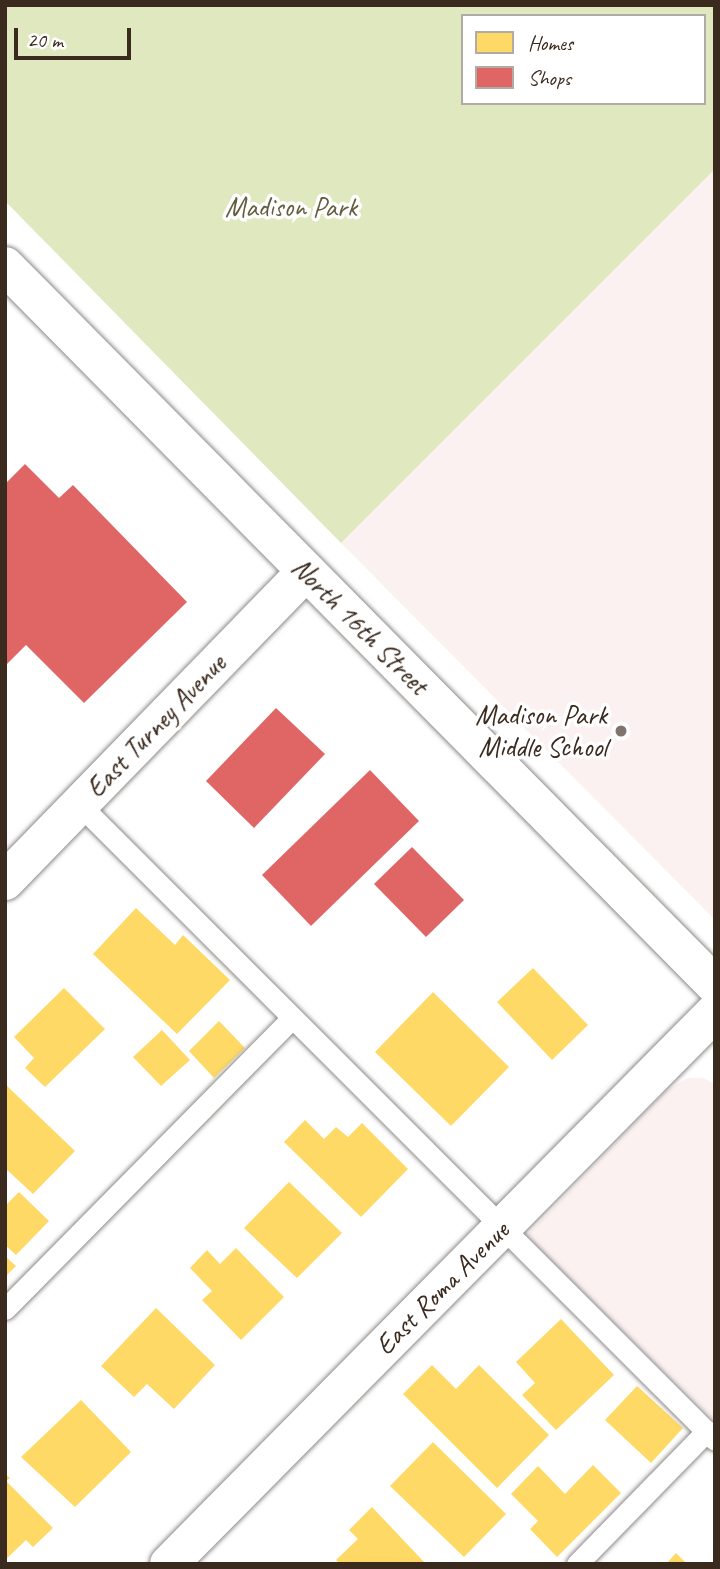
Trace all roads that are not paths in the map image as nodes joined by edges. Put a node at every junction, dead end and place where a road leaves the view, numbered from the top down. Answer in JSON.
{"nodes":[{"id":1,"x":5,"y":266,"type":"edge"},
{"id":2,"x":306,"y":570,"type":"junction"},
{"id":3,"x":79,"y":804,"type":"junction"},
{"id":4,"x":5,"y":881,"type":"edge"},
{"id":5,"x":715,"y":985,"type":"edge"},
{"id":6,"x":715,"y":1012,"type":"edge"},
{"id":7,"x":292,"y":1018,"type":"junction"},
{"id":8,"x":502,"y":1227,"type":"junction"},
{"id":9,"x":5,"y":1309,"type":"edge"},
{"id":10,"x":711,"y":1435,"type":"edge"},
{"id":11,"x":169,"y":1564,"type":"edge"},
{"id":12,"x":577,"y":1564,"type":"edge"}],
"edges":[{"from":1,"to":2,"type":"street","name":"North 16th Street"},
{"from":2,"to":3,"type":"street","name":"East Turney Avenue"},
{"from":2,"to":5,"type":"street","name":"North 16th Street"},
{"from":3,"to":4,"type":"street","name":"East Turney Avenue"},
{"from":3,"to":7,"type":"lane"},
{"from":6,"to":8,"type":"street","name":"East Roma Avenue"},
{"from":7,"to":8,"type":"lane"},
{"from":7,"to":9,"type":"lane"},
{"from":8,"to":10,"type":"lane"},
{"from":8,"to":11,"type":"street","name":"East Roma Avenue"},
{"from":10,"to":12,"type":"lane"}]}
